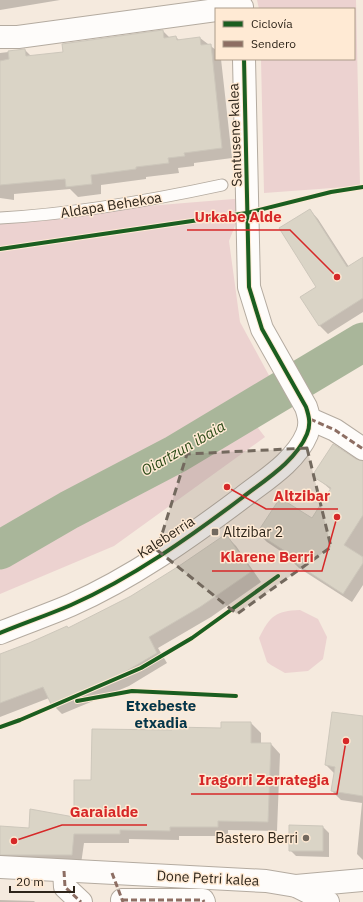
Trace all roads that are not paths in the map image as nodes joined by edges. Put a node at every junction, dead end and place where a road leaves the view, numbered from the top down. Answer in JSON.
{"nodes":[{"id":1,"x":215,"y":10,"type":"edge"},
{"id":2,"x":0,"y":38,"type":"edge"},
{"id":3,"x":244,"y":60,"type":"edge"},
{"id":4,"x":222,"y":185,"type":"dead end"},
{"id":5,"x":0,"y":218,"type":"edge"},
{"id":6,"x":310,"y":419,"type":"junction"},
{"id":7,"x":363,"y":449,"type":"edge"},
{"id":8,"x":0,"y":633,"type":"edge"},
{"id":9,"x":0,"y":867,"type":"edge"},
{"id":10,"x":64,"y":870,"type":"junction"},
{"id":11,"x":112,"y":873,"type":"junction"},
{"id":12,"x":363,"y":880,"type":"edge"},
{"id":13,"x":296,"y":886,"type":"junction"},
{"id":14,"x":123,"y":901,"type":"edge"},
{"id":15,"x":81,"y":902,"type":"edge"},
{"id":16,"x":204,"y":902,"type":"edge"},
{"id":17,"x":328,"y":902,"type":"edge"}],
"edges":[{"from":1,"to":2,"type":"street"},
{"from":3,"to":6,"type":"street","name":"Santusene kalea"},
{"from":4,"to":5,"type":"lane","name":"Aldapa Behekoa"},
{"from":6,"to":7,"type":"street"},
{"from":6,"to":8,"type":"street","name":"Kaleberria"},
{"from":9,"to":10,"type":"street","name":"Done Petri kalea"},
{"from":10,"to":11,"type":"street","name":"Done Petri kalea"},
{"from":10,"to":15,"type":"street"},
{"from":11,"to":13,"type":"street","name":"Done Petri kalea"},
{"from":11,"to":14,"type":"street"},
{"from":12,"to":13,"type":"street","name":"Done Petri kalea"},
{"from":13,"to":17,"type":"street","name":"Done Petri kalea"},
{"from":14,"to":16,"type":"street"}]}
